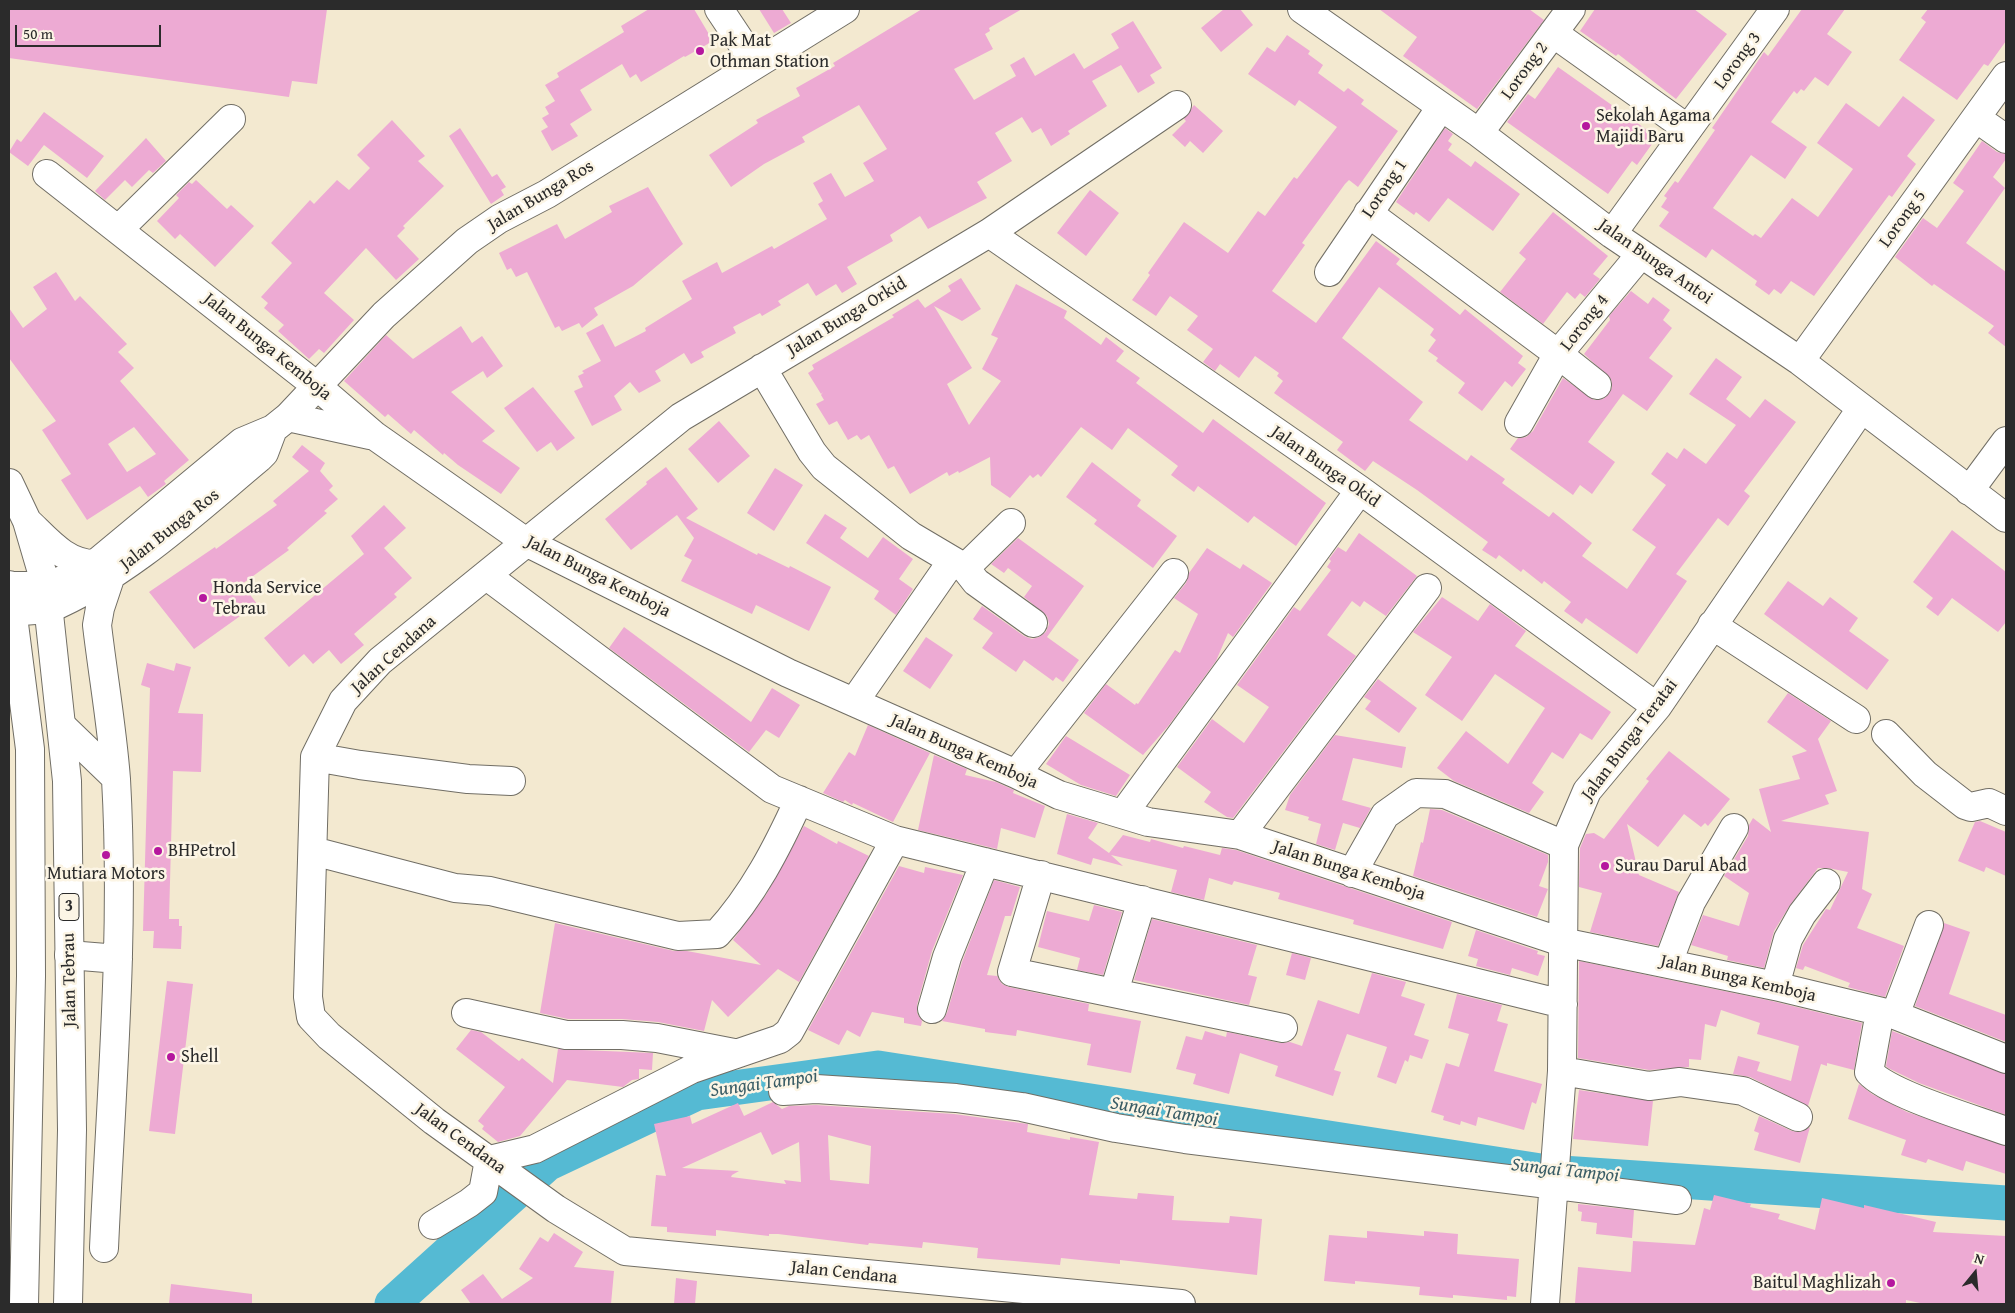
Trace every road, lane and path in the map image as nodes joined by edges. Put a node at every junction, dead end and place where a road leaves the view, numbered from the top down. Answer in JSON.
{"nodes":[{"id":1,"x":719,"y":9,"type":"edge"},
{"id":2,"x":845,"y":9,"type":"edge"},
{"id":3,"x":1302,"y":9,"type":"edge"},
{"id":4,"x":1571,"y":9,"type":"edge"},
{"id":5,"x":1776,"y":9,"type":"edge"},
{"id":6,"x":1552,"y":33,"type":"junction"},
{"id":7,"x":755,"y":63,"type":"junction"},
{"id":8,"x":2006,"y":76,"type":"edge"},
{"id":9,"x":1177,"y":105,"type":"dead end"},
{"id":10,"x":1441,"y":107,"type":"junction"},
{"id":11,"x":1976,"y":118,"type":"junction"},
{"id":12,"x":231,"y":119,"type":"dead end"},
{"id":13,"x":1688,"y":130,"type":"junction"},
{"id":14,"x":1479,"y":133,"type":"junction"},
{"id":15,"x":2006,"y":139,"type":"edge"},
{"id":16,"x":47,"y":174,"type":"dead end"},
{"id":17,"x":1368,"y":213,"type":"junction"},
{"id":18,"x":119,"y":229,"type":"junction"},
{"id":19,"x":989,"y":233,"type":"junction"},
{"id":20,"x":1612,"y":234,"type":"junction"},
{"id":21,"x":1641,"y":254,"type":"junction"},
{"id":22,"x":1330,"y":272,"type":"dead end"},
{"id":23,"x":1558,"y":354,"type":"junction"},
{"id":24,"x":1800,"y":361,"type":"junction"},
{"id":25,"x":762,"y":368,"type":"junction"},
{"id":26,"x":1597,"y":384,"type":"dead end"},
{"id":27,"x":318,"y":387,"type":"junction"},
{"id":28,"x":1861,"y":409,"type":"junction"},
{"id":29,"x":281,"y":423,"type":"junction"},
{"id":30,"x":1519,"y":423,"type":"dead end"},
{"id":31,"x":375,"y":436,"type":"junction"},
{"id":32,"x":2006,"y":442,"type":"edge"},
{"id":33,"x":9,"y":483,"type":"edge"},
{"id":34,"x":1360,"y":490,"type":"junction"},
{"id":35,"x":1969,"y":491,"type":"junction"},
{"id":36,"x":2006,"y":518,"type":"edge"},
{"id":37,"x":27,"y":521,"type":"junction"},
{"id":38,"x":1011,"y":523,"type":"dead end"},
{"id":39,"x":526,"y":542,"type":"junction"},
{"id":40,"x":959,"y":564,"type":"junction"},
{"id":41,"x":103,"y":570,"type":"junction"},
{"id":42,"x":1174,"y":573,"type":"dead end"},
{"id":43,"x":486,"y":576,"type":"junction"},
{"id":44,"x":1427,"y":588,"type":"dead end"},
{"id":45,"x":10,"y":596,"type":"edge"},
{"id":46,"x":47,"y":598,"type":"junction"},
{"id":47,"x":1033,"y":623,"type":"dead end"},
{"id":48,"x":1712,"y":625,"type":"junction"},
{"id":49,"x":16,"y":680,"type":"edge"},
{"id":50,"x":854,"y":702,"type":"junction"},
{"id":51,"x":1657,"y":707,"type":"junction"},
{"id":52,"x":1856,"y":719,"type":"dead end"},
{"id":53,"x":62,"y":726,"type":"junction"},
{"id":54,"x":1886,"y":734,"type":"dead end"},
{"id":55,"x":315,"y":757,"type":"junction"},
{"id":56,"x":1016,"y":774,"type":"junction"},
{"id":57,"x":115,"y":777,"type":"junction"},
{"id":58,"x":511,"y":781,"type":"dead end"},
{"id":59,"x":799,"y":800,"type":"junction"},
{"id":60,"x":2006,"y":811,"type":"edge"},
{"id":61,"x":1123,"y":814,"type":"junction"},
{"id":62,"x":1734,"y":828,"type":"dead end"},
{"id":63,"x":1240,"y":836,"type":"junction"},
{"id":64,"x":895,"y":840,"type":"junction"},
{"id":65,"x":1564,"y":845,"type":"junction"},
{"id":66,"x":313,"y":851,"type":"junction"},
{"id":67,"x":985,"y":862,"type":"junction"},
{"id":68,"x":1352,"y":873,"type":"junction"},
{"id":69,"x":1041,"y":875,"type":"junction"},
{"id":70,"x":1826,"y":883,"type":"dead end"},
{"id":71,"x":1142,"y":900,"type":"junction"},
{"id":72,"x":1929,"y":924,"type":"dead end"},
{"id":73,"x":1562,"y":942,"type":"junction"},
{"id":74,"x":69,"y":955,"type":"junction"},
{"id":75,"x":118,"y":959,"type":"junction"},
{"id":76,"x":1668,"y":963,"type":"junction"},
{"id":77,"x":1775,"y":986,"type":"junction"},
{"id":78,"x":1114,"y":992,"type":"junction"},
{"id":79,"x":1563,"y":1004,"type":"junction"},
{"id":80,"x":932,"y":1009,"type":"dead end"},
{"id":81,"x":466,"y":1013,"type":"dead end"},
{"id":82,"x":1887,"y":1014,"type":"junction"},
{"id":83,"x":1283,"y":1028,"type":"dead end"},
{"id":84,"x":2003,"y":1050,"type":"edge"},
{"id":85,"x":736,"y":1054,"type":"junction"},
{"id":86,"x":1562,"y":1071,"type":"junction"},
{"id":87,"x":783,"y":1091,"type":"dead end"},
{"id":88,"x":1798,"y":1117,"type":"dead end"},
{"id":89,"x":72,"y":1130,"type":"junction"},
{"id":90,"x":2006,"y":1131,"type":"edge"},
{"id":91,"x":110,"y":1132,"type":"junction"},
{"id":92,"x":494,"y":1163,"type":"junction"},
{"id":93,"x":1553,"y":1186,"type":"junction"},
{"id":94,"x":1677,"y":1200,"type":"dead end"},
{"id":95,"x":433,"y":1225,"type":"dead end"},
{"id":96,"x":104,"y":1248,"type":"dead end"},
{"id":97,"x":1073,"y":1300,"type":"edge"},
{"id":98,"x":24,"y":1304,"type":"edge"},
{"id":99,"x":68,"y":1304,"type":"edge"},
{"id":100,"x":1181,"y":1304,"type":"edge"},
{"id":101,"x":1545,"y":1304,"type":"edge"}],
"edges":[{"from":1,"to":7,"type":"main road"},
{"from":2,"to":7,"type":"main road","name":"Jalan Bunga Ros"},
{"from":3,"to":10,"type":"main road","name":"Jalan Bunga Antoi"},
{"from":4,"to":6,"type":"main road","name":"Lorong 2"},
{"from":5,"to":13,"type":"main road","name":"Lorong 3"},
{"from":6,"to":13,"type":"main road"},
{"from":6,"to":14,"type":"main road","name":"Lorong 2"},
{"from":7,"to":27,"type":"main road","name":"Jalan Bunga Ros"},
{"from":8,"to":11,"type":"main road","name":"Lorong 5"},
{"from":9,"to":19,"type":"main road","name":"Jalan Bunga Orkid"},
{"from":10,"to":14,"type":"main road","name":"Jalan Bunga Antoi"},
{"from":10,"to":17,"type":"main road","name":"Lorong 1"},
{"from":11,"to":15,"type":"main road"},
{"from":11,"to":24,"type":"main road","name":"Lorong 5"},
{"from":12,"to":18,"type":"main road"},
{"from":13,"to":20,"type":"main road","name":"Lorong 3"},
{"from":14,"to":20,"type":"main road","name":"Jalan Bunga Antoi"},
{"from":16,"to":18,"type":"main road","name":"Jalan Bunga Kemboja"},
{"from":17,"to":22,"type":"main road","name":"Lorong 1"},
{"from":17,"to":23,"type":"main road"},
{"from":18,"to":27,"type":"main road","name":"Jalan Bunga Kemboja"},
{"from":19,"to":25,"type":"main road","name":"Jalan Bunga Orkid"},
{"from":19,"to":34,"type":"main road","name":"Jalan Bunga Okid"},
{"from":20,"to":21,"type":"main road","name":"Jalan Bunga Antoi"},
{"from":21,"to":23,"type":"main road","name":"Lorong 4"},
{"from":21,"to":24,"type":"main road","name":"Jalan Bunga Antoi"},
{"from":23,"to":26,"type":"main road","name":"Lorong 4"},
{"from":23,"to":30,"type":"main road"},
{"from":24,"to":28,"type":"main road","name":"Jalan Bunga Antoi"},
{"from":25,"to":39,"type":"main road","name":"Jalan Bunga Orkid"},
{"from":25,"to":40,"type":"main road"},
{"from":27,"to":29,"type":"main road","name":"Jalan Bunga Ros"},
{"from":27,"to":31,"type":"main road","name":"Jalan Bunga Kemboja"},
{"from":28,"to":35,"type":"main road","name":"Jalan Bunga Antoi"},
{"from":28,"to":48,"type":"main road","name":"Jalan Bunga Teratai"},
{"from":29,"to":31,"type":"main road"},
{"from":29,"to":41,"type":"main road","name":"Jalan Bunga Ros"},
{"from":31,"to":39,"type":"main road","name":"Jalan Bunga Kemboja"},
{"from":32,"to":35,"type":"main road"},
{"from":33,"to":37,"type":"main road","name":"Jalan Tebrau","number":"3"},
{"from":34,"to":51,"type":"main road","name":"Jalan Bunga Okid"},
{"from":34,"to":61,"type":"main road"},
{"from":35,"to":36,"type":"main road","name":"Jalan Bunga Antoi"},
{"from":37,"to":41,"type":"main road"},
{"from":37,"to":46,"type":"main road","name":"Jalan Tebrau","number":"3"},
{"from":38,"to":40,"type":"main road"},
{"from":39,"to":43,"type":"main road","name":"Jalan Cendana"},
{"from":39,"to":50,"type":"main road","name":"Jalan Bunga Kemboja"},
{"from":40,"to":47,"type":"main road"},
{"from":40,"to":50,"type":"main road"},
{"from":41,"to":46,"type":"main road","name":"Jalan Bunga Ros"},
{"from":41,"to":57,"type":"main road"},
{"from":42,"to":56,"type":"main road"},
{"from":43,"to":55,"type":"main road","name":"Jalan Cendana"},
{"from":43,"to":59,"type":"main road"},
{"from":44,"to":63,"type":"main road"},
{"from":45,"to":46,"type":"main road"},
{"from":45,"to":49,"type":"main road"},
{"from":46,"to":53,"type":"main road","name":"Jalan Tebrau","number":"3"},
{"from":48,"to":51,"type":"main road","name":"Jalan Bunga Teratai"},
{"from":48,"to":52,"type":"main road"},
{"from":49,"to":98,"type":"main road"},
{"from":50,"to":56,"type":"main road","name":"Jalan Bunga Kemboja"},
{"from":51,"to":65,"type":"main road","name":"Jalan Bunga Teratai"},
{"from":53,"to":57,"type":"main road"},
{"from":53,"to":74,"type":"main road","name":"Jalan Tebrau","number":"3"},
{"from":54,"to":60,"type":"main road"},
{"from":55,"to":58,"type":"main road"},
{"from":55,"to":66,"type":"main road","name":"Jalan Cendana"},
{"from":56,"to":61,"type":"main road","name":"Jalan Bunga Kemboja"},
{"from":57,"to":75,"type":"main road"},
{"from":59,"to":64,"type":"main road"},
{"from":59,"to":66,"type":"main road"},
{"from":61,"to":63,"type":"main road","name":"Jalan Bunga Kemboja"},
{"from":62,"to":76,"type":"main road"},
{"from":63,"to":68,"type":"main road","name":"Jalan Bunga Kemboja"},
{"from":64,"to":67,"type":"main road"},
{"from":64,"to":85,"type":"main road"},
{"from":65,"to":68,"type":"main road"},
{"from":65,"to":73,"type":"main road","name":"Jalan Bunga Teratai"},
{"from":66,"to":92,"type":"main road","name":"Jalan Cendana"},
{"from":67,"to":69,"type":"main road"},
{"from":67,"to":80,"type":"main road"},
{"from":68,"to":73,"type":"main road","name":"Jalan Bunga Kemboja"},
{"from":69,"to":71,"type":"main road"},
{"from":69,"to":78,"type":"main road"},
{"from":70,"to":77,"type":"main road"},
{"from":71,"to":78,"type":"main road"},
{"from":71,"to":79,"type":"main road"},
{"from":72,"to":82,"type":"main road"},
{"from":73,"to":76,"type":"main road","name":"Jalan Bunga Kemboja"},
{"from":73,"to":79,"type":"main road","name":"Jalan Bunga Teratai"},
{"from":74,"to":75,"type":"main road"},
{"from":74,"to":89,"type":"main road","name":"Jalan Tebrau","number":"3"},
{"from":75,"to":91,"type":"main road"},
{"from":76,"to":77,"type":"main road","name":"Jalan Bunga Kemboja"},
{"from":77,"to":82,"type":"main road","name":"Jalan Bunga Kemboja"},
{"from":78,"to":83,"type":"main road"},
{"from":79,"to":86,"type":"main road","name":"Jalan Bunga Teratai"},
{"from":81,"to":85,"type":"main road"},
{"from":82,"to":84,"type":"main road","name":"Jalan Bunga Kemboja"},
{"from":82,"to":90,"type":"main road"},
{"from":85,"to":92,"type":"main road"},
{"from":86,"to":88,"type":"main road"},
{"from":86,"to":93,"type":"main road","name":"Jalan Bunga Teratai"},
{"from":87,"to":93,"type":"main road"},
{"from":89,"to":91,"type":"main road"},
{"from":89,"to":99,"type":"main road","name":"Jalan Tebrau","number":"3"},
{"from":91,"to":96,"type":"main road"},
{"from":92,"to":95,"type":"main road"},
{"from":92,"to":97,"type":"main road","name":"Jalan Cendana"},
{"from":93,"to":94,"type":"main road"},
{"from":93,"to":101,"type":"main road","name":"Jalan Bunga Teratai"},
{"from":97,"to":100,"type":"main road","name":"Jalan Cendana"}]}
